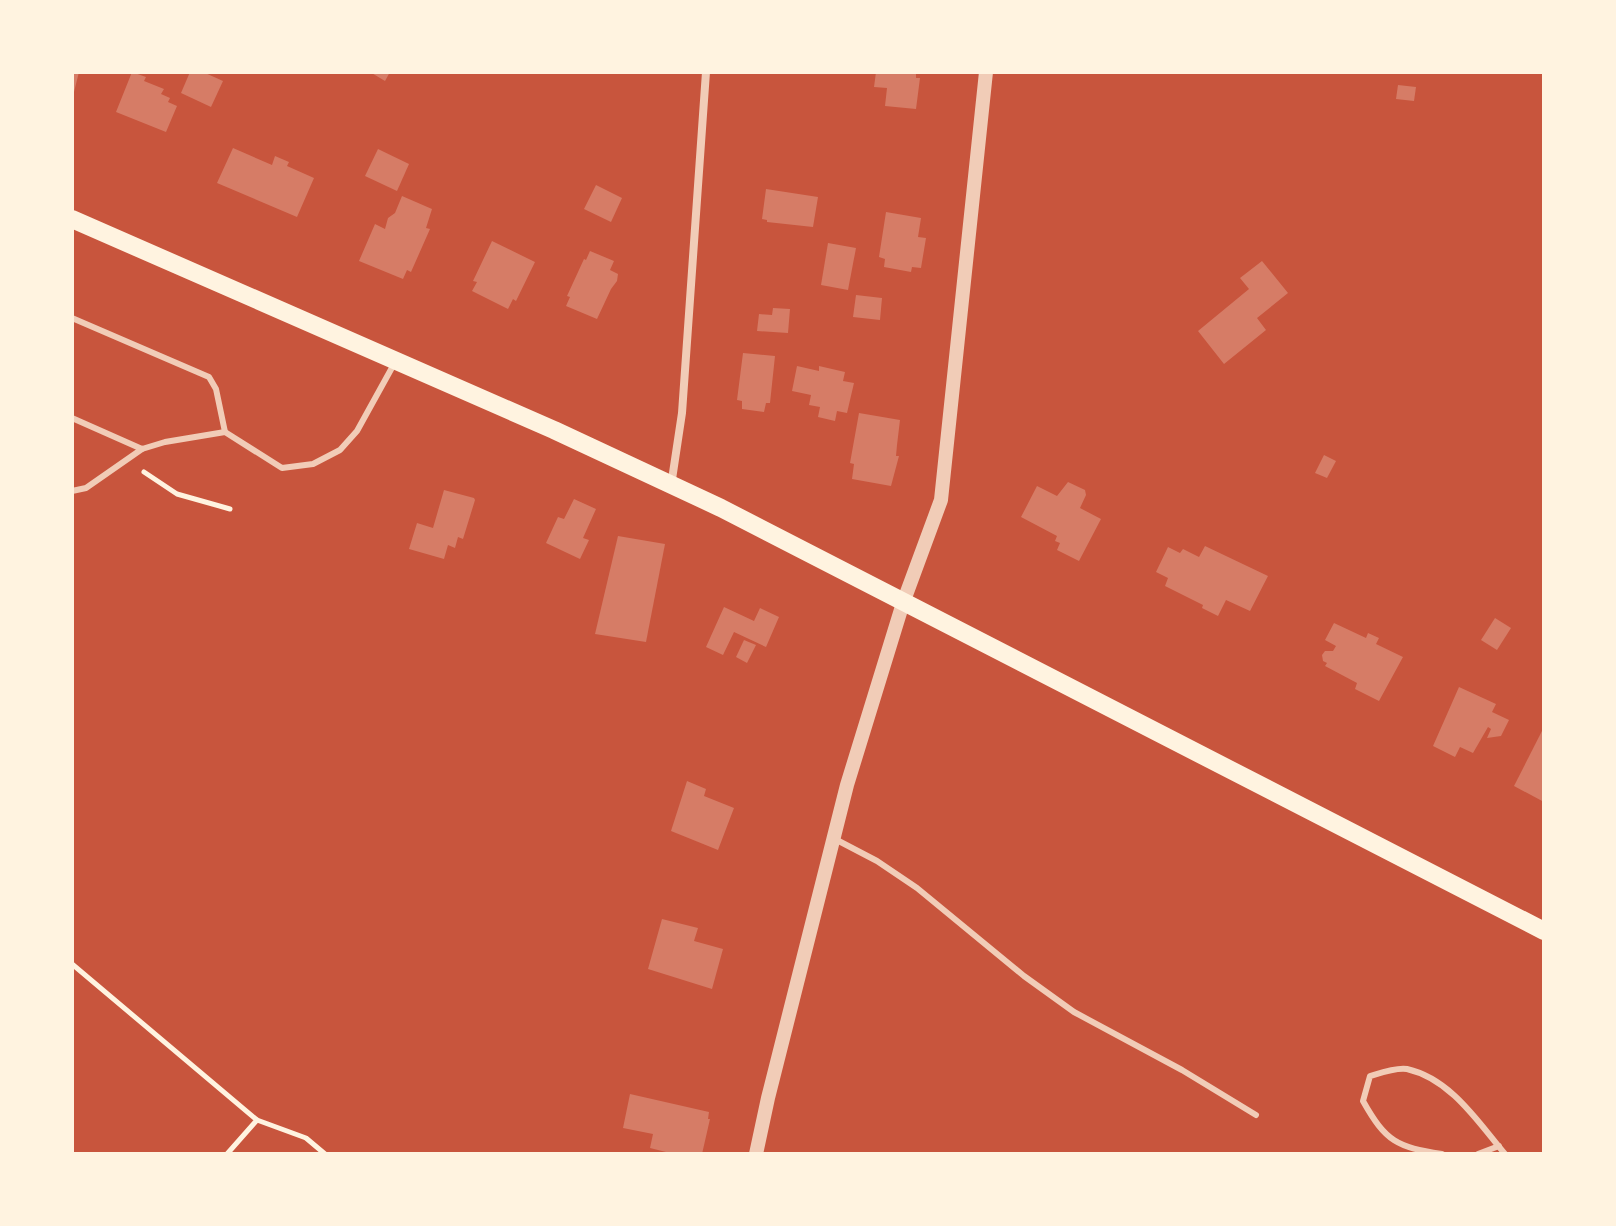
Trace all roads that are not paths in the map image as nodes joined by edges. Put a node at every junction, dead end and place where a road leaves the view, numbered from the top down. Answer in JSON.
{"nodes":[{"id":1,"x":706,"y":72,"type":"edge"},
{"id":2,"x":986,"y":72,"type":"edge"},
{"id":3,"x":72,"y":219,"type":"edge"},
{"id":4,"x":72,"y":318,"type":"edge"},
{"id":5,"x":396,"y":361,"type":"junction"},
{"id":6,"x":72,"y":418,"type":"edge"},
{"id":7,"x":225,"y":432,"type":"junction"},
{"id":8,"x":142,"y":449,"type":"junction"},
{"id":9,"x":671,"y":486,"type":"junction"},
{"id":10,"x":72,"y":491,"type":"edge"},
{"id":11,"x":903,"y":603,"type":"junction"},
{"id":12,"x":833,"y":838,"type":"junction"},
{"id":13,"x":1544,"y":931,"type":"edge"},
{"id":14,"x":1256,"y":1115,"type":"dead end"},
{"id":15,"x":1499,"y":1146,"type":"junction"},
{"id":16,"x":756,"y":1154,"type":"edge"},
{"id":17,"x":1442,"y":1154,"type":"edge"},
{"id":18,"x":1478,"y":1154,"type":"edge"},
{"id":19,"x":1505,"y":1154,"type":"edge"}],
"edges":[{"from":1,"to":9,"type":"street"},
{"from":2,"to":11,"type":"street"},
{"from":3,"to":5,"type":"main road"},
{"from":4,"to":7,"type":"lane"},
{"from":5,"to":7,"type":"lane"},
{"from":5,"to":9,"type":"main road"},
{"from":6,"to":8,"type":"lane"},
{"from":7,"to":8,"type":"lane"},
{"from":8,"to":10,"type":"lane"},
{"from":9,"to":11,"type":"main road"},
{"from":11,"to":12,"type":"street"},
{"from":11,"to":13,"type":"main road"},
{"from":12,"to":14,"type":"lane"},
{"from":12,"to":16,"type":"street"},
{"from":15,"to":17,"type":"lane"},
{"from":15,"to":18,"type":"lane"},
{"from":15,"to":19,"type":"lane"}]}
